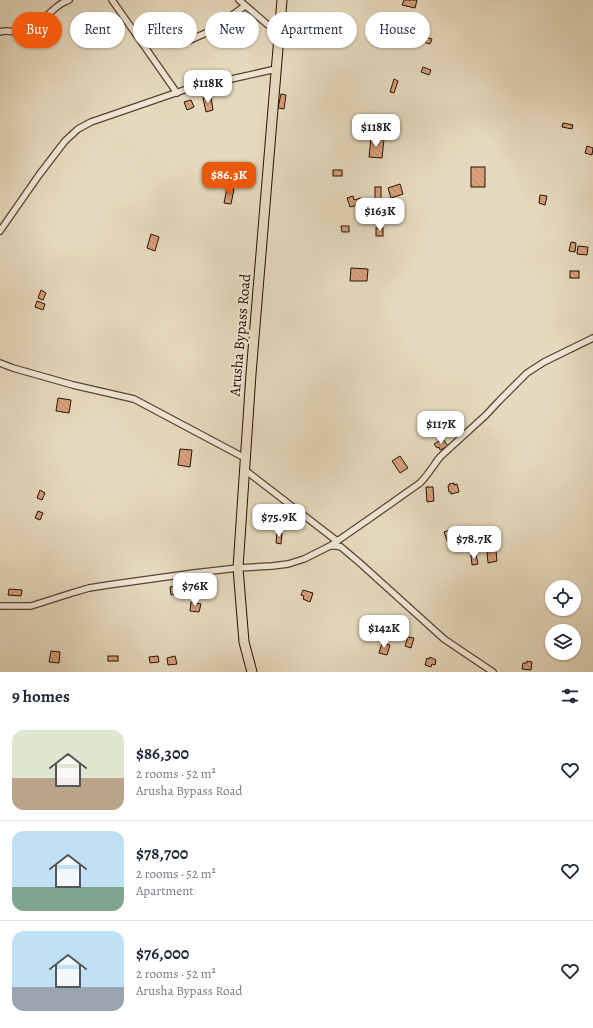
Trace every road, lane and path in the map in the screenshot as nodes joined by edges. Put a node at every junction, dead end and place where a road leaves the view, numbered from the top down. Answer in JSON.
{"nodes":[{"id":1,"x":69,"y":0,"type":"edge"},
{"id":2,"x":112,"y":0,"type":"edge"},
{"id":3,"x":239,"y":0,"type":"edge"},
{"id":4,"x":282,"y":0,"type":"edge"},
{"id":5,"x":245,"y":6,"type":"junction"},
{"id":6,"x":281,"y":12,"type":"edge"},
{"id":7,"x":267,"y":25,"type":"edge"},
{"id":8,"x":133,"y":29,"type":"edge"},
{"id":9,"x":0,"y":32,"type":"edge"},
{"id":10,"x":197,"y":37,"type":"edge"},
{"id":11,"x":146,"y":48,"type":"edge"},
{"id":12,"x":278,"y":48,"type":"edge"},
{"id":13,"x":276,"y":69,"type":"junction"},
{"id":14,"x":177,"y":93,"type":"junction"},
{"id":15,"x":0,"y":231,"type":"edge"},
{"id":16,"x":593,"y":338,"type":"edge"},
{"id":17,"x":0,"y":363,"type":"edge"},
{"id":18,"x":245,"y":458,"type":"junction"},
{"id":19,"x":244,"y":470,"type":"junction"},
{"id":20,"x":337,"y":541,"type":"junction"},
{"id":21,"x":330,"y":546,"type":"junction"},
{"id":22,"x":238,"y":568,"type":"junction"},
{"id":23,"x":0,"y":606,"type":"edge"},
{"id":24,"x":252,"y":672,"type":"edge"},
{"id":25,"x":493,"y":672,"type":"edge"}],
"edges":[{"from":1,"to":9,"type":"street"},
{"from":2,"to":8,"type":"street"},
{"from":3,"to":5,"type":"street"},
{"from":4,"to":6,"type":"main road","name":"Arusha Bypass Road"},
{"from":5,"to":7,"type":"street"},
{"from":5,"to":10,"type":"street"},
{"from":11,"to":14,"type":"street"},
{"from":12,"to":13,"type":"main road","name":"Arusha Bypass Road"},
{"from":13,"to":14,"type":"street"},
{"from":13,"to":18,"type":"main road","name":"Arusha Bypass Road"},
{"from":14,"to":15,"type":"street"},
{"from":16,"to":20,"type":"street"},
{"from":17,"to":18,"type":"street"},
{"from":18,"to":19,"type":"main road","name":"Arusha Bypass Road"},
{"from":19,"to":20,"type":"street"},
{"from":19,"to":22,"type":"main road","name":"Arusha Bypass Road"},
{"from":20,"to":21,"type":"street"},
{"from":21,"to":22,"type":"street"},
{"from":21,"to":25,"type":"street"},
{"from":22,"to":23,"type":"street"},
{"from":22,"to":24,"type":"main road","name":"Arusha Bypass Road"}]}
